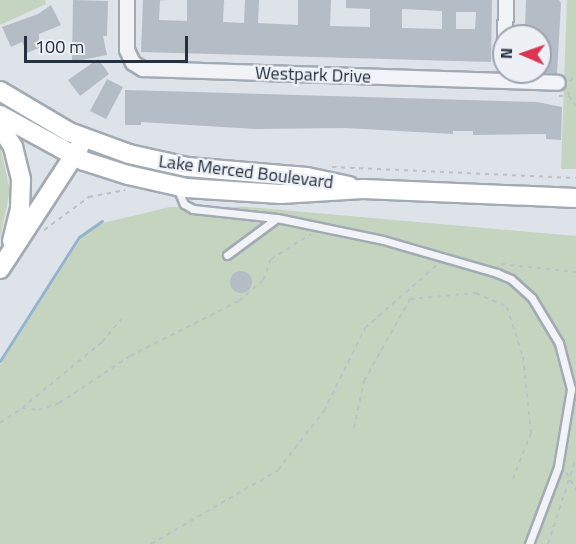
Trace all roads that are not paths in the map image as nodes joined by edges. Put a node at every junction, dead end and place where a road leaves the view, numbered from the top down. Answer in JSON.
{"nodes":[{"id":1,"x":127,"y":0,"type":"edge"},
{"id":2,"x":506,"y":0,"type":"edge"},
{"id":3,"x":505,"y":24,"type":"edge"},
{"id":4,"x":492,"y":75,"type":"edge"},
{"id":5,"x":552,"y":82,"type":"edge"},
{"id":6,"x":558,"y":83,"type":"dead end"},
{"id":7,"x":0,"y":91,"type":"edge"},
{"id":8,"x":0,"y":115,"type":"edge"},
{"id":9,"x":0,"y":126,"type":"edge"},
{"id":10,"x":83,"y":138,"type":"junction"},
{"id":11,"x":74,"y":157,"type":"junction"},
{"id":12,"x":174,"y":186,"type":"junction"},
{"id":13,"x":363,"y":189,"type":"junction"},
{"id":14,"x":576,"y":198,"type":"edge"},
{"id":15,"x":277,"y":218,"type":"junction"},
{"id":16,"x":227,"y":255,"type":"dead end"},
{"id":17,"x":1,"y":267,"type":"edge"},
{"id":18,"x":529,"y":544,"type":"edge"}],
"edges":[{"from":1,"to":4,"type":"street","name":"Westpark Drive"},
{"from":2,"to":3,"type":"street"},
{"from":5,"to":6,"type":"street","name":"Westpark Drive"},
{"from":7,"to":10,"type":"main road","name":"Lake Merced Boulevard"},
{"from":8,"to":11,"type":"main road","name":"Lake Merced Boulevard"},
{"from":9,"to":17,"type":"main road"},
{"from":10,"to":11,"type":"main road"},
{"from":10,"to":13,"type":"main road","name":"Lake Merced Boulevard"},
{"from":11,"to":12,"type":"main road","name":"Lake Merced Boulevard"},
{"from":11,"to":17,"type":"main road"},
{"from":12,"to":13,"type":"main road","name":"Lake Merced Boulevard"},
{"from":12,"to":15,"type":"lane"},
{"from":13,"to":14,"type":"main road","name":"Lake Merced Boulevard"},
{"from":15,"to":16,"type":"lane"},
{"from":15,"to":18,"type":"lane"}]}
